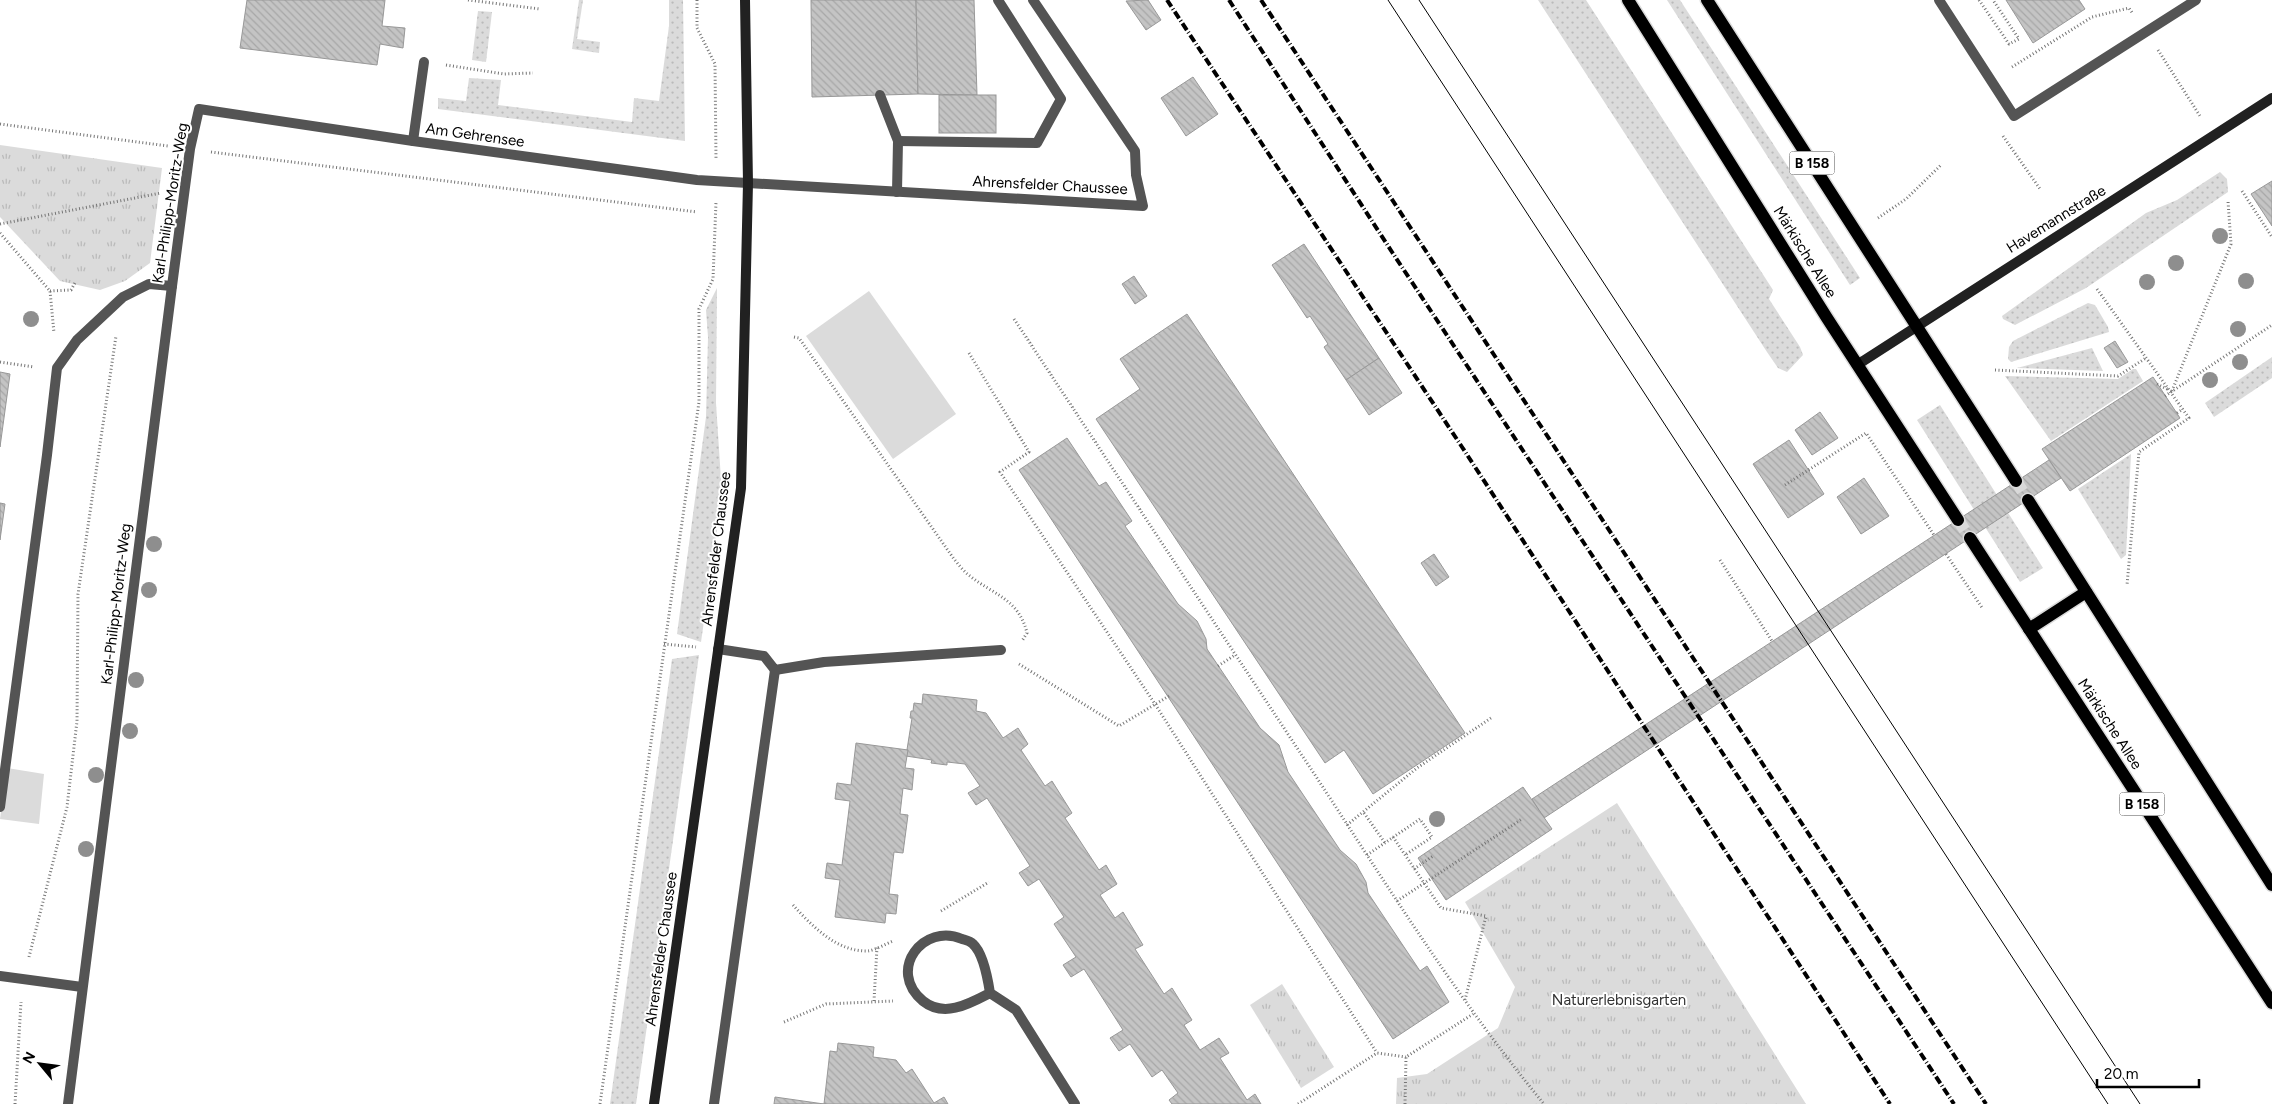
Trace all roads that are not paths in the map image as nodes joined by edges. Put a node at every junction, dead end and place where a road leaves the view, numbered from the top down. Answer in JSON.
{"nodes":[{"id":1,"x":746,"y":0,"type":"edge"},
{"id":2,"x":998,"y":0,"type":"edge"},
{"id":3,"x":1033,"y":0,"type":"edge"},
{"id":4,"x":1628,"y":0,"type":"edge"},
{"id":5,"x":1707,"y":0,"type":"edge"},
{"id":6,"x":1939,"y":0,"type":"edge"},
{"id":7,"x":2196,"y":0,"type":"edge"},
{"id":8,"x":424,"y":62,"type":"road end"},
{"id":9,"x":880,"y":95,"type":"dead end"},
{"id":10,"x":2272,"y":98,"type":"edge"},
{"id":11,"x":199,"y":109,"type":"joint"},
{"id":12,"x":898,"y":140,"type":"junction"},
{"id":13,"x":413,"y":141,"type":"junction"},
{"id":14,"x":748,"y":183,"type":"junction"},
{"id":15,"x":897,"y":192,"type":"junction"},
{"id":16,"x":172,"y":286,"type":"junction"},
{"id":17,"x":1917,"y":327,"type":"junction"},
{"id":18,"x":1857,"y":365,"type":"junction"},
{"id":19,"x":2016,"y":481,"type":"tunnel mouth"},
{"id":20,"x":2028,"y":500,"type":"tunnel mouth"},
{"id":21,"x":1958,"y":520,"type":"tunnel mouth"},
{"id":22,"x":1970,"y":538,"type":"tunnel mouth"},
{"id":23,"x":2086,"y":592,"type":"junction"},
{"id":24,"x":2029,"y":628,"type":"junction"},
{"id":25,"x":718,"y":649,"type":"junction"},
{"id":26,"x":1001,"y":650,"type":"dead end"},
{"id":27,"x":775,"y":670,"type":"junction"},
{"id":28,"x":0,"y":807,"type":"edge"},
{"id":29,"x":2272,"y":885,"type":"edge"},
{"id":30,"x":0,"y":976,"type":"edge"},
{"id":31,"x":82,"y":987,"type":"junction"},
{"id":32,"x":990,"y":993,"type":"junction"},
{"id":33,"x":2272,"y":1003,"type":"edge"},
{"id":34,"x":68,"y":1104,"type":"edge"},
{"id":35,"x":654,"y":1104,"type":"edge"},
{"id":36,"x":714,"y":1104,"type":"edge"},
{"id":37,"x":1075,"y":1104,"type":"edge"}],
"edges":[{"from":1,"to":14,"type":"main road","name":"Ahrensfelder Chaussee"},
{"from":2,"to":12,"type":"street"},
{"from":3,"to":15,"type":"street","name":"Ahrensfelder Chaussee"},
{"from":4,"to":18,"type":"main road","name":"Märkische Allee"},
{"from":5,"to":17,"type":"main road","number":"B 158"},
{"from":6,"to":7,"type":"street"},
{"from":8,"to":13,"type":"street"},
{"from":9,"to":12,"type":"street"},
{"from":10,"to":17,"type":"main road","name":"Havemannstraße"},
{"from":11,"to":13,"type":"street","name":"Am Gehrensee"},
{"from":11,"to":16,"type":"street","name":"Karl-Philipp-Moritz-Weg"},
{"from":12,"to":15,"type":"street"},
{"from":13,"to":14,"type":"street","name":"Am Gehrensee"},
{"from":14,"to":15,"type":"street","name":"Ahrensfelder Chaussee"},
{"from":14,"to":25,"type":"main road","name":"Ahrensfelder Chaussee"},
{"from":16,"to":28,"type":"street"},
{"from":16,"to":31,"type":"street","name":"Karl-Philipp-Moritz-Weg"},
{"from":17,"to":18,"type":"main road","name":"Havemannstraße"},
{"from":17,"to":19,"type":"main road","number":"B 158"},
{"from":18,"to":21,"type":"main road","name":"Märkische Allee"},
{"from":20,"to":23,"type":"main road"},
{"from":22,"to":24,"type":"main road","name":"Märkische Allee","number":"B 158"},
{"from":23,"to":24,"type":"main road"},
{"from":23,"to":29,"type":"main road"},
{"from":24,"to":33,"type":"main road","name":"Märkische Allee","number":"B 158"},
{"from":25,"to":27,"type":"street","name":"Ahrensfelder Chaussee"},
{"from":25,"to":35,"type":"main road","name":"Ahrensfelder Chaussee"},
{"from":26,"to":27,"type":"street"},
{"from":27,"to":36,"type":"street"},
{"from":30,"to":31,"type":"street"},
{"from":31,"to":34,"type":"street","name":"Karl-Philipp-Moritz-Weg"},
{"from":32,"to":32,"type":"street"},
{"from":32,"to":37,"type":"street"}]}
